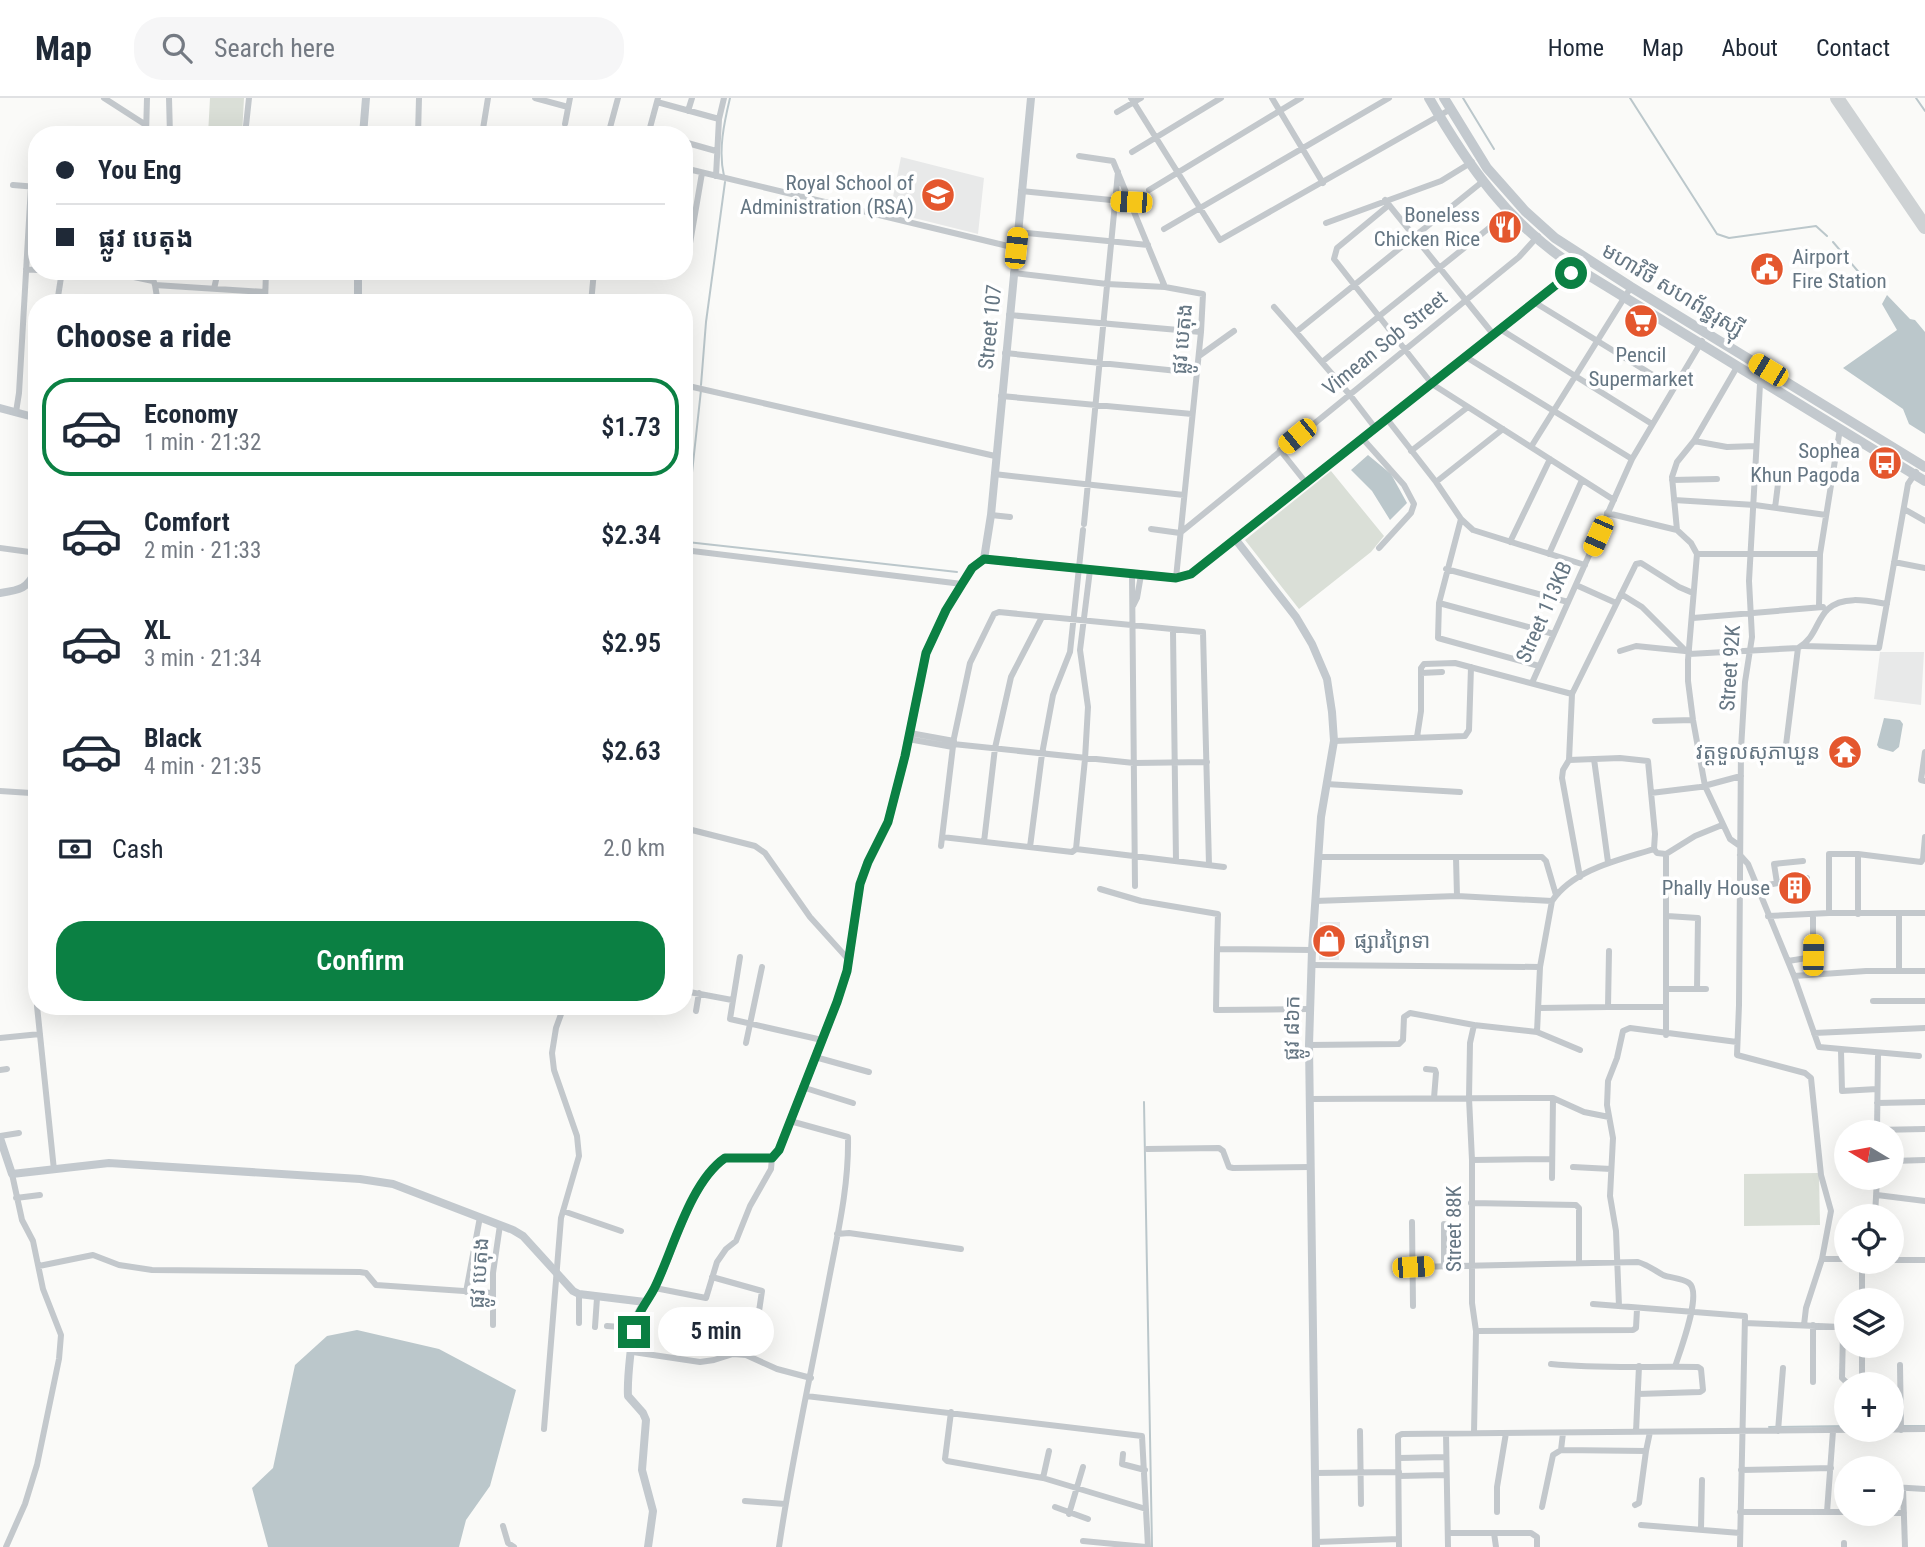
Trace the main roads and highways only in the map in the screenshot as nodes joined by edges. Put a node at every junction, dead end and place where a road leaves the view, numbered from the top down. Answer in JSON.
{"nodes":[{"id":1,"x":1429,"y":98,"type":"edge"},
{"id":2,"x":1444,"y":98,"type":"edge"},
{"id":3,"x":1923,"y":465,"type":"edge"},
{"id":4,"x":1925,"y":481,"type":"edge"}],
"edges":[{"from":1,"to":4,"type":"highway","name":"មហាវិថី សហព័ន្ធរុស្ស៊ី"},
{"from":2,"to":3,"type":"highway","name":"មហាវិថី សហព័ន្ធរុស្ស៊ី"}]}
